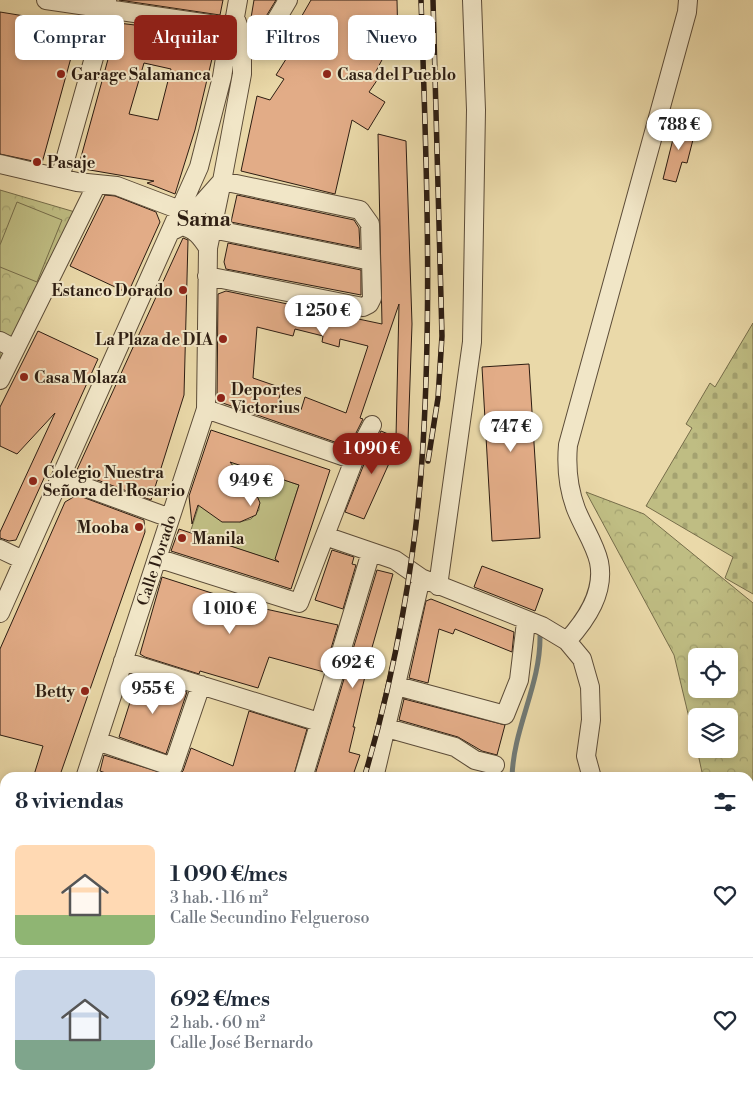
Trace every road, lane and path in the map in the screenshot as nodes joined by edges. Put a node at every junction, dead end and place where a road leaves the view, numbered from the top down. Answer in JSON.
{"nodes":[{"id":1,"x":46,"y":0,"type":"edge"},
{"id":2,"x":288,"y":0,"type":"edge"},
{"id":3,"x":472,"y":0,"type":"edge"},
{"id":4,"x":107,"y":4,"type":"edge"},
{"id":5,"x":689,"y":4,"type":"edge"},
{"id":6,"x":196,"y":15,"type":"edge"},
{"id":7,"x":280,"y":15,"type":"edge"},
{"id":8,"x":237,"y":21,"type":"edge"},
{"id":9,"x":237,"y":29,"type":"edge"},
{"id":10,"x":247,"y":35,"type":"edge"},
{"id":11,"x":226,"y":60,"type":"edge"},
{"id":12,"x":252,"y":60,"type":"edge"},
{"id":13,"x":242,"y":74,"type":"junction"},
{"id":14,"x":222,"y":77,"type":"junction"},
{"id":15,"x":0,"y":164,"type":"edge"},
{"id":16,"x":60,"y":178,"type":"junction"},
{"id":17,"x":97,"y":184,"type":"junction"},
{"id":18,"x":216,"y":187,"type":"junction"},
{"id":19,"x":177,"y":223,"type":"junction"},
{"id":20,"x":213,"y":223,"type":"junction"},
{"id":21,"x":208,"y":248,"type":"junction"},
{"id":22,"x":371,"y":261,"type":"junction"},
{"id":23,"x":207,"y":276,"type":"junction"},
{"id":24,"x":8,"y":345,"type":"edge"},
{"id":25,"x":0,"y":380,"type":"edge"},
{"id":26,"x":206,"y":409,"type":"junction"},
{"id":27,"x":372,"y":425,"type":"dead end"},
{"id":28,"x":354,"y":460,"type":"junction"},
{"id":29,"x":60,"y":478,"type":"junction"},
{"id":30,"x":170,"y":518,"type":"junction"},
{"id":31,"x":325,"y":536,"type":"junction"},
{"id":32,"x":0,"y":550,"type":"edge"},
{"id":33,"x":371,"y":552,"type":"junction"},
{"id":34,"x":157,"y":558,"type":"junction"},
{"id":35,"x":23,"y":560,"type":"junction"},
{"id":36,"x":422,"y":578,"type":"junction"},
{"id":37,"x":438,"y":586,"type":"junction"},
{"id":38,"x":0,"y":613,"type":"edge"},
{"id":39,"x":526,"y":622,"type":"junction"},
{"id":40,"x":567,"y":640,"type":"junction"},
{"id":41,"x":123,"y":661,"type":"junction"},
{"id":42,"x":201,"y":685,"type":"junction"},
{"id":43,"x":397,"y":686,"type":"junction"},
{"id":44,"x":319,"y":722,"type":"junction"},
{"id":45,"x":387,"y":728,"type":"junction"},
{"id":46,"x":97,"y":741,"type":"junction"},
{"id":47,"x":495,"y":766,"type":"dead end"},
{"id":48,"x":88,"y":772,"type":"edge"},
{"id":49,"x":305,"y":772,"type":"edge"},
{"id":50,"x":378,"y":772,"type":"edge"},
{"id":51,"x":590,"y":772,"type":"edge"}],
"edges":[{"from":1,"to":4,"type":"street"},
{"from":2,"to":7,"type":"street"},
{"from":3,"to":37,"type":"street"},
{"from":4,"to":6,"type":"street"},
{"from":4,"to":16,"type":"street"},
{"from":5,"to":40,"type":"street"},
{"from":8,"to":10,"type":"street"},
{"from":9,"to":13,"type":"street"},
{"from":11,"to":14,"type":"street"},
{"from":12,"to":13,"type":"street"},
{"from":13,"to":18,"type":"street"},
{"from":14,"to":18,"type":"street"},
{"from":14,"to":19,"type":"street"},
{"from":15,"to":16,"type":"street"},
{"from":16,"to":17,"type":"street"},
{"from":17,"to":19,"type":"street"},
{"from":17,"to":24,"type":"street"},
{"from":18,"to":19,"type":"street"},
{"from":18,"to":20,"type":"street","name":"Calle Dorado"},
{"from":18,"to":22,"type":"street"},
{"from":19,"to":21,"type":"street"},
{"from":19,"to":29,"type":"street"},
{"from":20,"to":21,"type":"street","name":"Calle Dorado"},
{"from":20,"to":22,"type":"street"},
{"from":21,"to":23,"type":"street","name":"Calle Dorado"},
{"from":22,"to":23,"type":"street"},
{"from":23,"to":26,"type":"street","name":"Calle Dorado"},
{"from":24,"to":25,"type":"street"},
{"from":26,"to":28,"type":"street"},
{"from":26,"to":30,"type":"street","name":"Calle Dorado"},
{"from":27,"to":28,"type":"street"},
{"from":28,"to":31,"type":"street"},
{"from":29,"to":30,"type":"street"},
{"from":29,"to":35,"type":"street"},
{"from":30,"to":34,"type":"street","name":"Calle Dorado"},
{"from":31,"to":33,"type":"street"},
{"from":31,"to":34,"type":"street"},
{"from":32,"to":35,"type":"street"},
{"from":33,"to":36,"type":"street"},
{"from":33,"to":44,"type":"street"},
{"from":34,"to":41,"type":"street","name":"Calle Dorado"},
{"from":35,"to":38,"type":"street"},
{"from":36,"to":37,"type":"street"},
{"from":36,"to":43,"type":"street"},
{"from":37,"to":39,"type":"street"},
{"from":39,"to":40,"type":"street"},
{"from":39,"to":43,"type":"street"},
{"from":40,"to":51,"type":"street"},
{"from":41,"to":42,"type":"street"},
{"from":41,"to":46,"type":"street","name":"Calle Dorado"},
{"from":42,"to":44,"type":"street"},
{"from":42,"to":46,"type":"street"},
{"from":43,"to":45,"type":"street"},
{"from":44,"to":49,"type":"street"},
{"from":45,"to":47,"type":"street"},
{"from":45,"to":50,"type":"street"},
{"from":46,"to":48,"type":"street","name":"Calle Dorado"}]}
